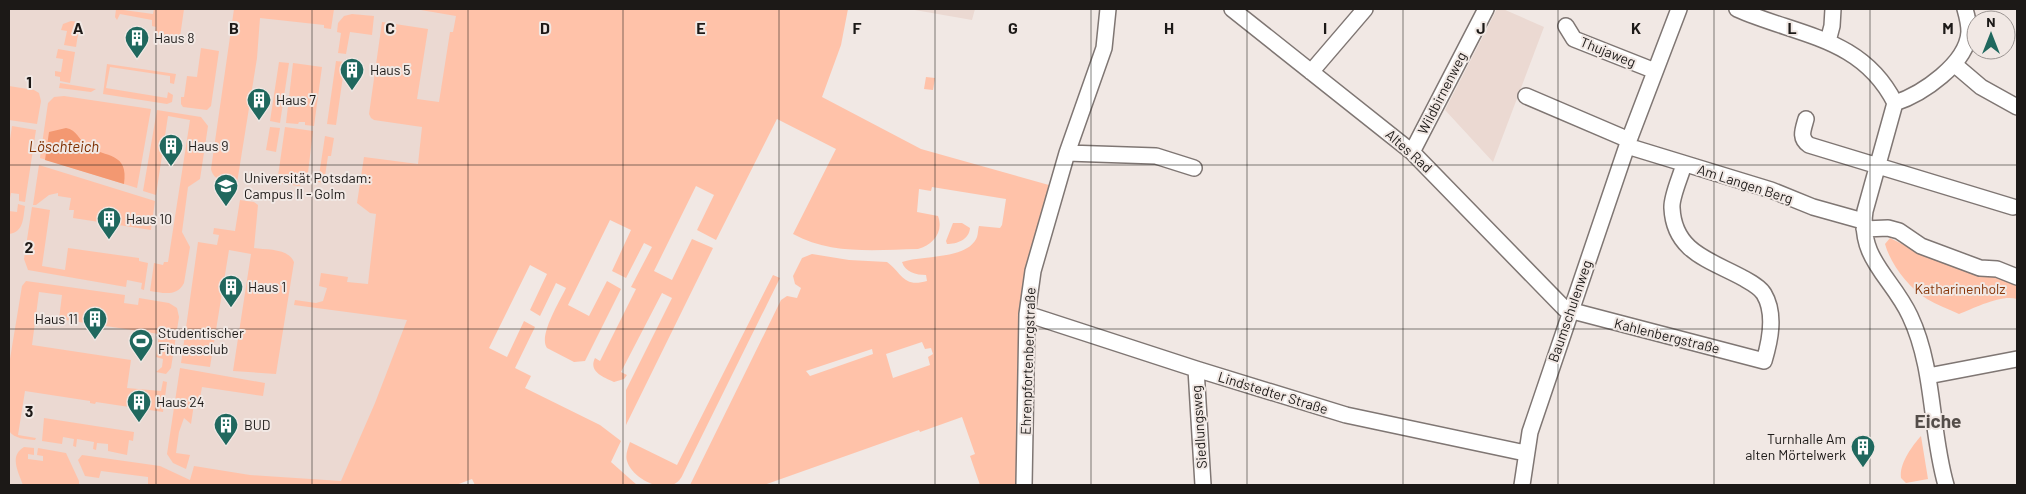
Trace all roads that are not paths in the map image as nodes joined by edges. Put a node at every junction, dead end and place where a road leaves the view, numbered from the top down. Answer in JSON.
{"nodes":[{"id":1,"x":1108,"y":9,"type":"edge"},
{"id":2,"x":1232,"y":9,"type":"edge"},
{"id":3,"x":1486,"y":9,"type":"edge"},
{"id":4,"x":1679,"y":9,"type":"edge"},
{"id":5,"x":1737,"y":9,"type":"edge"},
{"id":6,"x":1832,"y":9,"type":"edge"},
{"id":7,"x":1965,"y":9,"type":"edge"},
{"id":8,"x":1359,"y":11,"type":"edge"},
{"id":9,"x":1566,"y":26,"type":"dead end"},
{"id":10,"x":1828,"y":41,"type":"junction"},
{"id":11,"x":1954,"y":64,"type":"junction"},
{"id":12,"x":1655,"y":71,"type":"junction"},
{"id":13,"x":1311,"y":72,"type":"junction"},
{"id":14,"x":1526,"y":96,"type":"dead end"},
{"id":15,"x":1895,"y":103,"type":"junction"},
{"id":16,"x":2017,"y":107,"type":"edge"},
{"id":17,"x":1806,"y":119,"type":"dead end"},
{"id":18,"x":1628,"y":143,"type":"junction"},
{"id":19,"x":1068,"y":152,"type":"junction"},
{"id":20,"x":1412,"y":152,"type":"junction"},
{"id":21,"x":1684,"y":164,"type":"junction"},
{"id":22,"x":1878,"y":167,"type":"junction"},
{"id":23,"x":1194,"y":168,"type":"dead end"},
{"id":24,"x":2013,"y":207,"type":"dead end"},
{"id":25,"x":1863,"y":225,"type":"junction"},
{"id":26,"x":2017,"y":276,"type":"edge"},
{"id":27,"x":1570,"y":311,"type":"junction"},
{"id":28,"x":1027,"y":314,"type":"junction"},
{"id":29,"x":2017,"y":360,"type":"edge"},
{"id":30,"x":1196,"y":369,"type":"junction"},
{"id":31,"x":1928,"y":376,"type":"junction"},
{"id":32,"x":1525,"y":453,"type":"junction"},
{"id":33,"x":1024,"y":485,"type":"edge"},
{"id":34,"x":1203,"y":485,"type":"edge"},
{"id":35,"x":1522,"y":485,"type":"edge"},
{"id":36,"x":1946,"y":485,"type":"edge"}],
"edges":[{"from":1,"to":19,"type":"street","name":"Ehrenpfortenbergstraße"},
{"from":2,"to":13,"type":"street","name":"Altes Rad"},
{"from":3,"to":20,"type":"street","name":"Wildbirnenweg"},
{"from":4,"to":12,"type":"street","name":"Baumschulenweg"},
{"from":5,"to":10,"type":"street"},
{"from":6,"to":10,"type":"street"},
{"from":7,"to":11,"type":"street"},
{"from":8,"to":13,"type":"street"},
{"from":9,"to":12,"type":"street","name":"Thujaweg"},
{"from":10,"to":15,"type":"street"},
{"from":11,"to":15,"type":"street"},
{"from":11,"to":16,"type":"street"},
{"from":12,"to":18,"type":"street","name":"Baumschulenweg"},
{"from":13,"to":20,"type":"street","name":"Altes Rad"},
{"from":14,"to":18,"type":"street"},
{"from":15,"to":22,"type":"street"},
{"from":17,"to":22,"type":"street"},
{"from":18,"to":21,"type":"street","name":"Am Langen Berg"},
{"from":18,"to":27,"type":"street","name":"Baumschulenweg"},
{"from":19,"to":23,"type":"street"},
{"from":19,"to":28,"type":"street","name":"Ehrenpfortenbergstraße"},
{"from":20,"to":27,"type":"street","name":"Altes Rad"},
{"from":21,"to":25,"type":"street","name":"Am Langen Berg"},
{"from":21,"to":27,"type":"street","name":"Kahlenbergstraße"},
{"from":22,"to":24,"type":"street"},
{"from":22,"to":25,"type":"street"},
{"from":25,"to":26,"type":"street","name":"Am Langen Berg"},
{"from":25,"to":31,"type":"street"},
{"from":27,"to":32,"type":"street","name":"Baumschulenweg"},
{"from":28,"to":30,"type":"street","name":"Lindstedter Straße"},
{"from":28,"to":33,"type":"street","name":"Ehrenpfortenbergstraße"},
{"from":29,"to":31,"type":"street"},
{"from":30,"to":32,"type":"street","name":"Lindstedter Straße"},
{"from":30,"to":34,"type":"street","name":"Siedlungsweg"},
{"from":31,"to":36,"type":"street"},
{"from":32,"to":35,"type":"street","name":"Baumschulenweg"}]}
